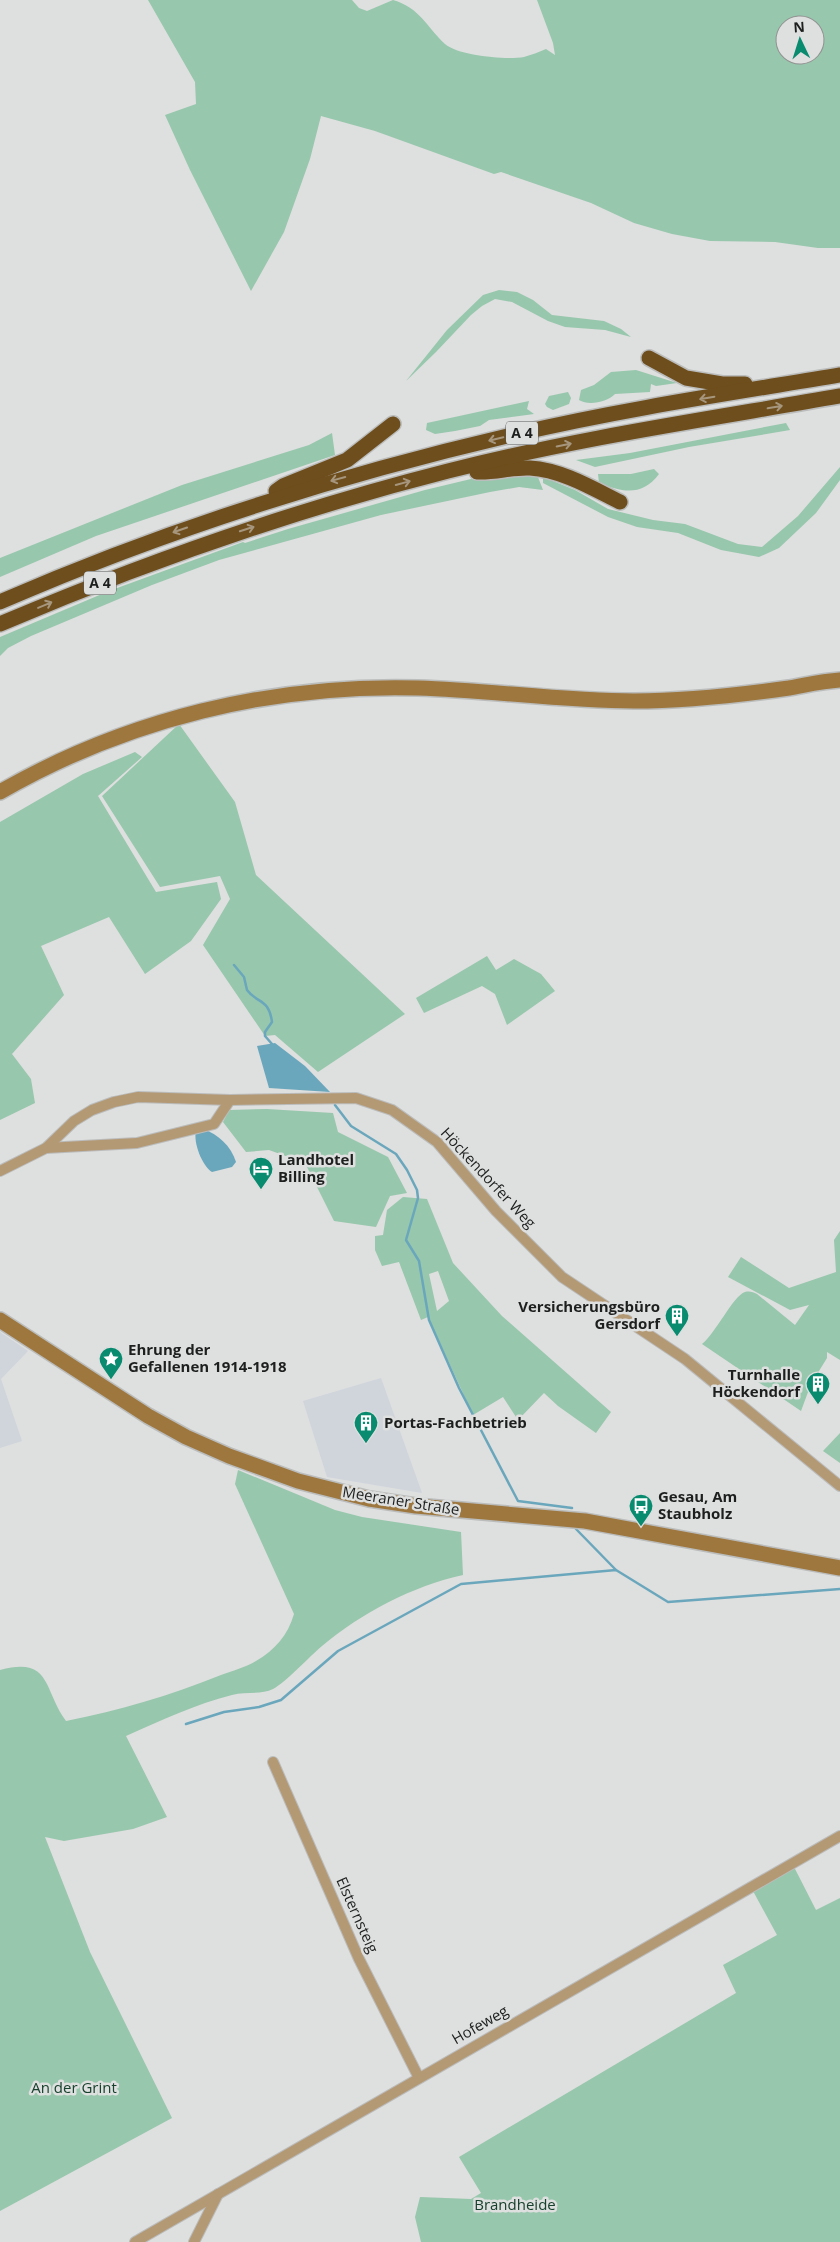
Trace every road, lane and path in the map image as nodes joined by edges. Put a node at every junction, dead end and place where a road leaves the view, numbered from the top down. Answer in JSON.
{"nodes":[{"id":1,"x":649,"y":358,"type":"dead end"},
{"id":2,"x":840,"y":375,"type":"edge"},
{"id":3,"x":789,"y":383,"type":"junction"},
{"id":4,"x":840,"y":396,"type":"edge"},
{"id":5,"x":393,"y":424,"type":"dead end"},
{"id":6,"x":448,"y":471,"type":"junction"},
{"id":7,"x":620,"y":502,"type":"dead end"},
{"id":8,"x":260,"y":503,"type":"junction"},
{"id":9,"x":0,"y":602,"type":"edge"},
{"id":10,"x":0,"y":624,"type":"edge"},
{"id":11,"x":840,"y":680,"type":"edge"},
{"id":12,"x":0,"y":792,"type":"edge"},
{"id":13,"x":230,"y":1100,"type":"junction"},
{"id":14,"x":46,"y":1148,"type":"junction"},
{"id":15,"x":0,"y":1171,"type":"edge"},
{"id":16,"x":0,"y":1320,"type":"edge"},
{"id":17,"x":840,"y":1486,"type":"edge"},
{"id":18,"x":840,"y":1568,"type":"edge"},
{"id":19,"x":273,"y":1762,"type":"dead end"},
{"id":20,"x":840,"y":1836,"type":"edge"},
{"id":21,"x":419,"y":2078,"type":"junction"},
{"id":22,"x":218,"y":2192,"type":"junction"},
{"id":23,"x":135,"y":2242,"type":"edge"},
{"id":24,"x":194,"y":2242,"type":"edge"}],
"edges":[{"from":1,"to":3,"type":"highway"},
{"from":2,"to":3,"type":"highway","number":"A 4"},
{"from":3,"to":8,"type":"highway","number":"A 4","one_way":true},
{"from":6,"to":4,"type":"highway","number":"A 4","one_way":true},
{"from":5,"to":8,"type":"highway"},
{"from":6,"to":7,"type":"highway"},
{"from":10,"to":6,"type":"highway","number":"A 4","one_way":true},
{"from":8,"to":9,"type":"highway","number":"A 4","one_way":true},
{"from":11,"to":12,"type":"street"},
{"from":13,"to":14,"type":"street"},
{"from":13,"to":14,"type":"street","name":"Höckendorfer Weg"},
{"from":13,"to":17,"type":"street","name":"Höckendorfer Weg"},
{"from":14,"to":15,"type":"street","name":"Höckendorfer Weg"},
{"from":16,"to":18,"type":"street","name":"Meeraner Straße"},
{"from":19,"to":21,"type":"street","name":"Elsternsteig"},
{"from":20,"to":21,"type":"street","name":"Hofeweg"},
{"from":21,"to":22,"type":"street","name":"Hofeweg"},
{"from":22,"to":23,"type":"street","name":"Hofeweg"},
{"from":22,"to":24,"type":"street"}]}
